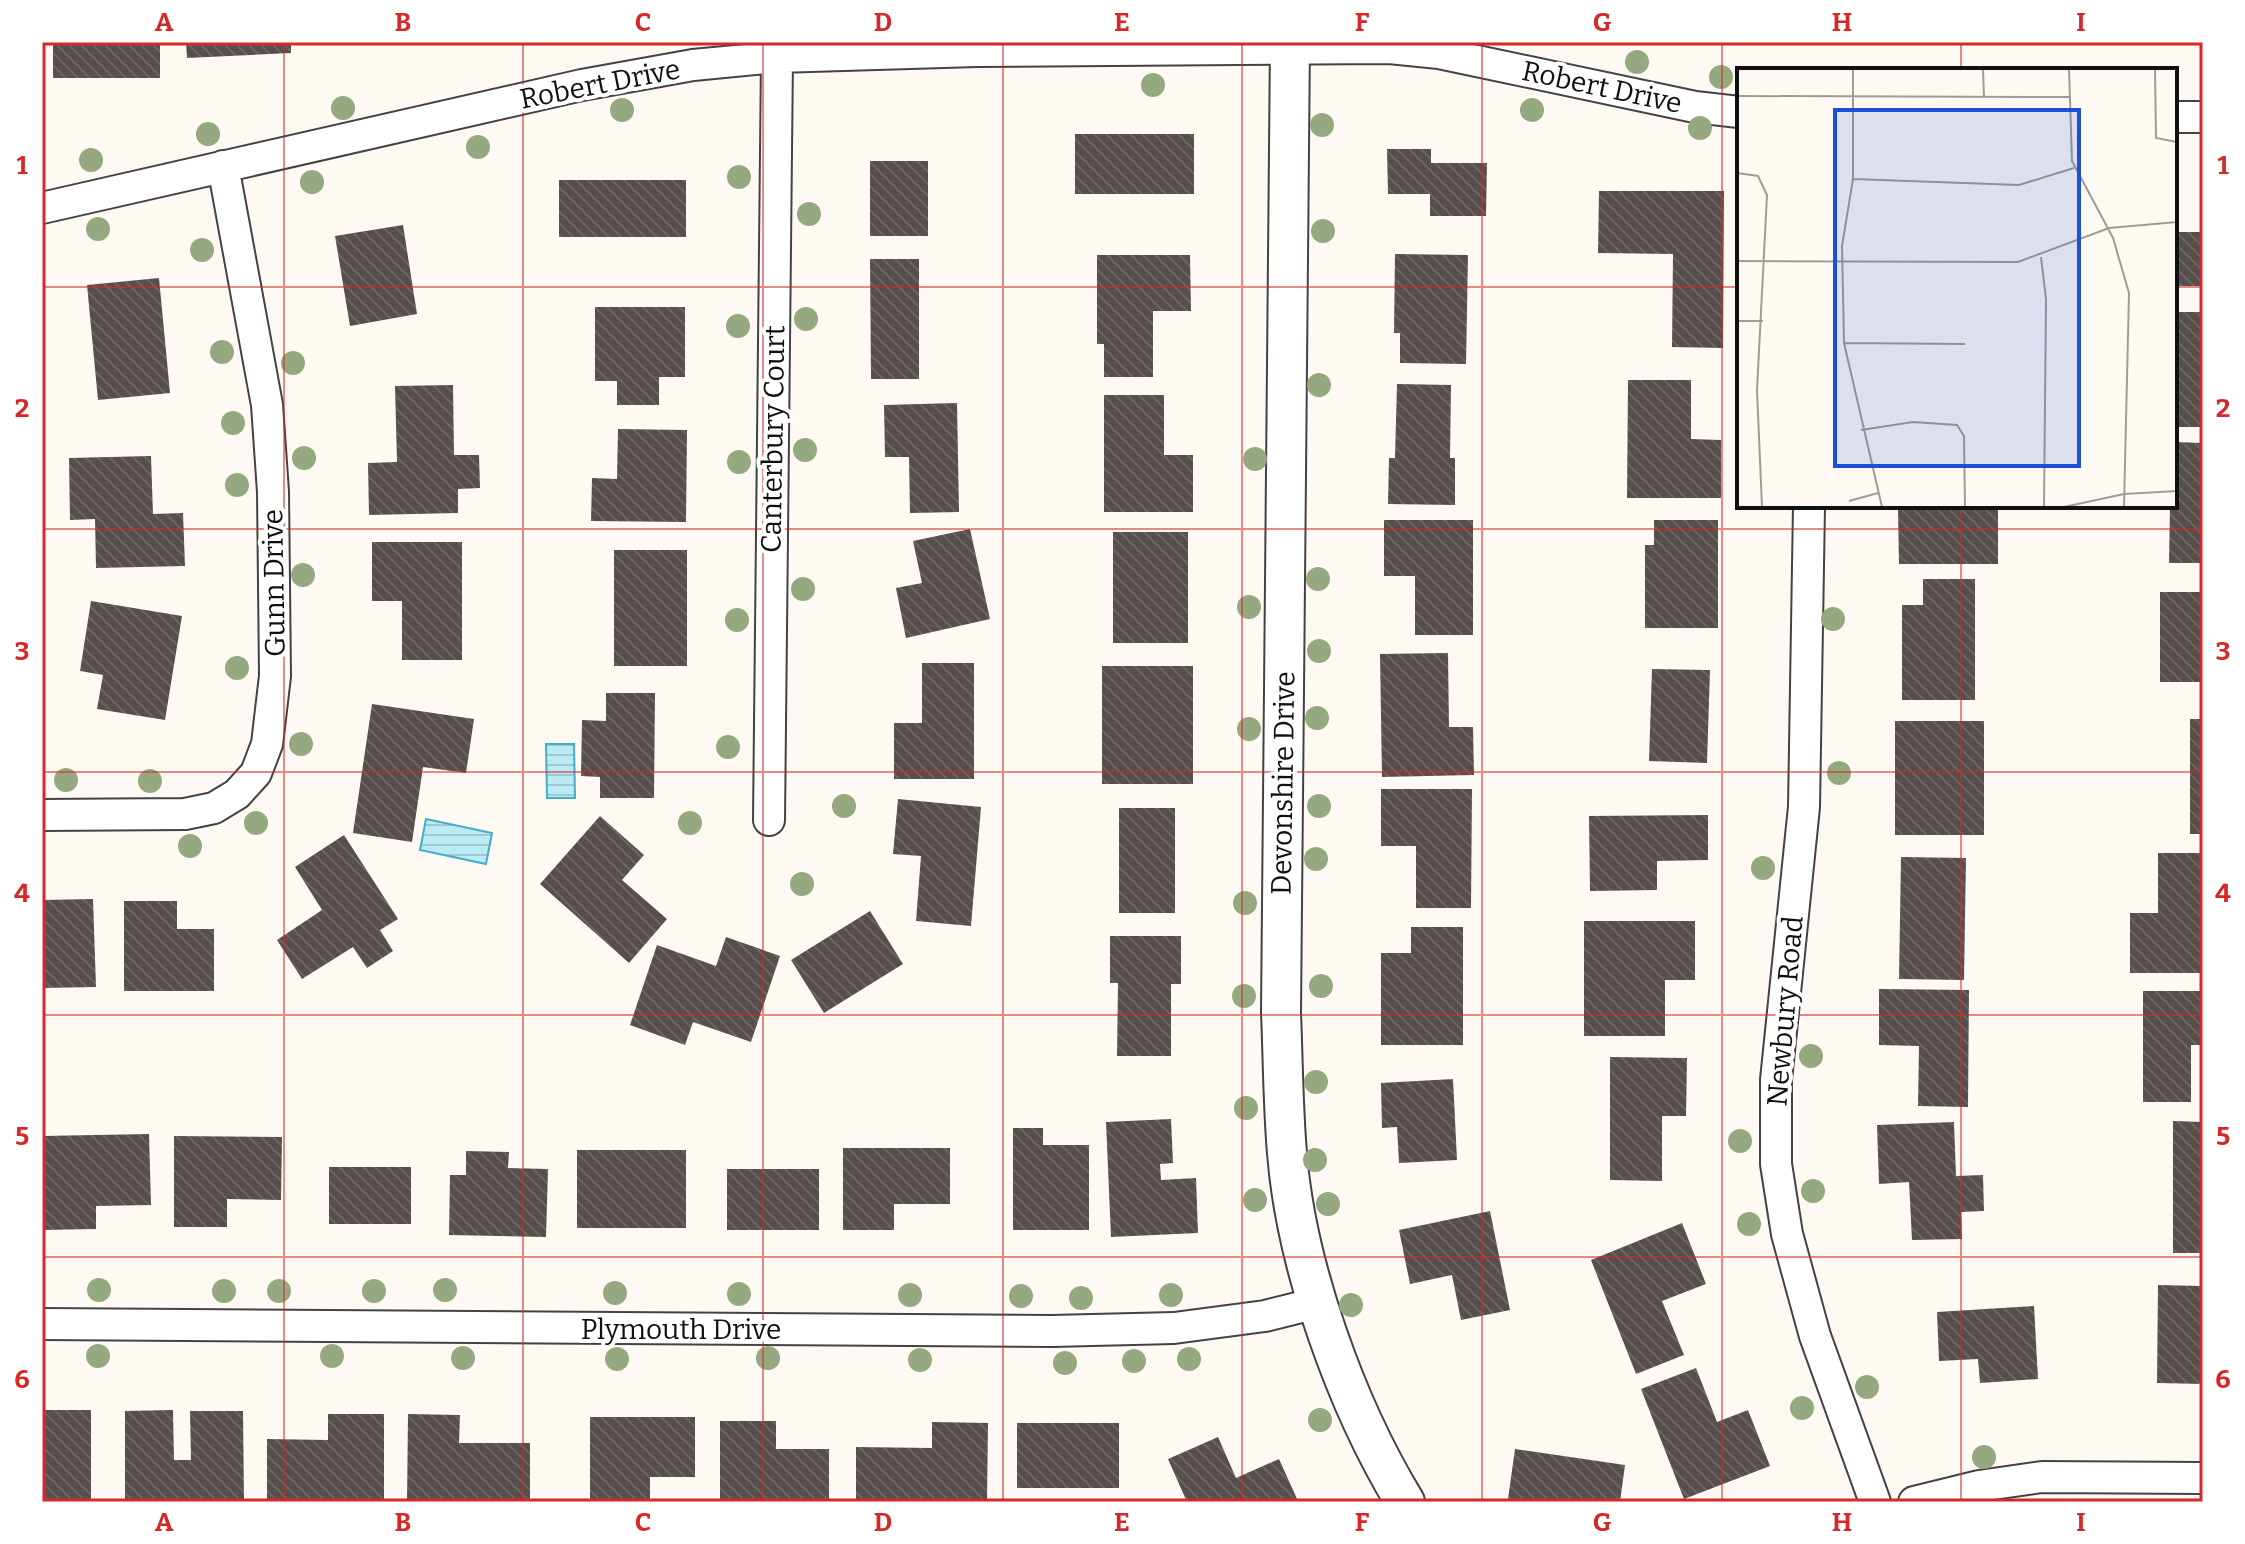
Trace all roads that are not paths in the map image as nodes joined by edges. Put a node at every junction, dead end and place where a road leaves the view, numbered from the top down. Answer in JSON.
{"nodes":[{"id":1,"x":1290,"y":45,"type":"edge"},
{"id":2,"x":777,"y":57,"type":"junction"},
{"id":3,"x":1737,"y":112,"type":"edge"},
{"id":4,"x":2177,"y":117,"type":"edge"},
{"id":5,"x":2203,"y":117,"type":"edge"},
{"id":6,"x":223,"y":166,"type":"junction"},
{"id":7,"x":42,"y":208,"type":"edge"},
{"id":8,"x":1809,"y":508,"type":"edge"},
{"id":9,"x":42,"y":815,"type":"edge"},
{"id":10,"x":769,"y":820,"type":"dead end"},
{"id":11,"x":1317,"y":1303,"type":"junction"},
{"id":12,"x":42,"y":1324,"type":"edge"},
{"id":13,"x":2203,"y":1478,"type":"edge"},
{"id":14,"x":1405,"y":1502,"type":"edge"},
{"id":15,"x":1875,"y":1502,"type":"edge"},
{"id":16,"x":1914,"y":1502,"type":"edge"}],
"edges":[{"from":1,"to":2,"type":"street","name":"Robert Drive"},
{"from":1,"to":3,"type":"street","name":"Robert Drive"},
{"from":1,"to":11,"type":"street","name":"Devonshire Drive"},
{"from":2,"to":6,"type":"street","name":"Robert Drive"},
{"from":2,"to":10,"type":"street","name":"Canterbury Court"},
{"from":4,"to":5,"type":"street"},
{"from":6,"to":7,"type":"street","name":"Robert Drive"},
{"from":6,"to":9,"type":"street","name":"Gunn Drive"},
{"from":8,"to":15,"type":"street","name":"Newbury Road"},
{"from":11,"to":12,"type":"street","name":"Plymouth Drive"},
{"from":11,"to":14,"type":"street","name":"Devonshire Drive"},
{"from":13,"to":16,"type":"street"}]}
